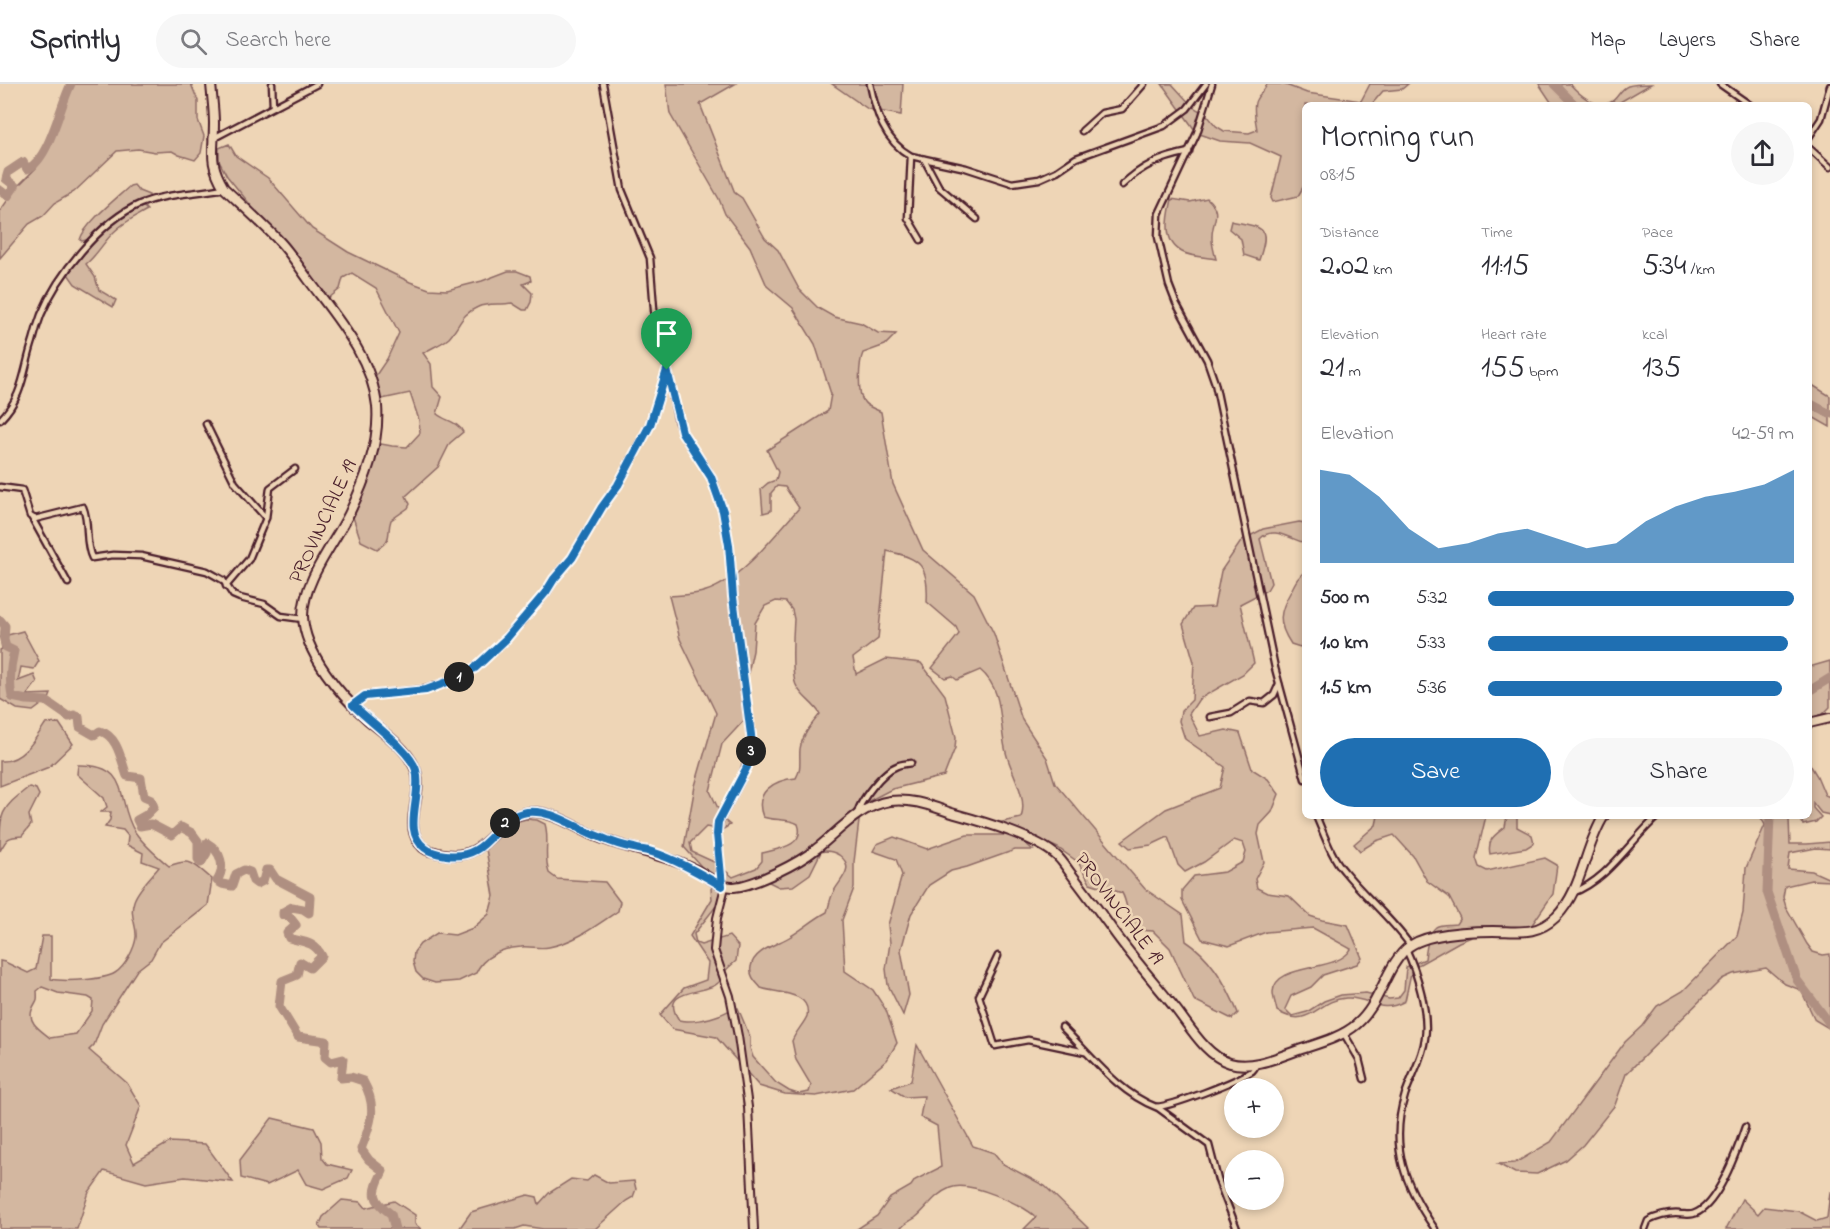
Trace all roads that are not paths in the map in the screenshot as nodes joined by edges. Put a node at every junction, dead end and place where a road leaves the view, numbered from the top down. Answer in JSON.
{"nodes":[{"id":1,"x":211,"y":84,"type":"edge"},
{"id":2,"x":272,"y":84,"type":"edge"},
{"id":3,"x":317,"y":84,"type":"edge"},
{"id":4,"x":603,"y":84,"type":"edge"},
{"id":5,"x":870,"y":84,"type":"edge"},
{"id":6,"x":1144,"y":84,"type":"edge"},
{"id":7,"x":1206,"y":84,"type":"edge"},
{"id":8,"x":1212,"y":84,"type":"edge"},
{"id":9,"x":1720,"y":84,"type":"edge"},
{"id":10,"x":1830,"y":86,"type":"edge"},
{"id":11,"x":306,"y":87,"type":"edge"},
{"id":12,"x":1746,"y":102,"type":"edge"},
{"id":13,"x":273,"y":106,"type":"junction"},
{"id":14,"x":1082,"y":131,"type":"dead end"},
{"id":15,"x":1812,"y":132,"type":"edge"},
{"id":16,"x":213,"y":139,"type":"junction"},
{"id":17,"x":1812,"y":151,"type":"edge"},
{"id":18,"x":1189,"y":153,"type":"junction"},
{"id":19,"x":911,"y":156,"type":"junction"},
{"id":20,"x":923,"y":159,"type":"junction"},
{"id":21,"x":1830,"y":167,"type":"edge"},
{"id":22,"x":1122,"y":185,"type":"dead end"},
{"id":23,"x":225,"y":188,"type":"junction"},
{"id":24,"x":977,"y":219,"type":"dead end"},
{"id":25,"x":921,"y":240,"type":"dead end"},
{"id":26,"x":667,"y":370,"type":"junction"},
{"id":27,"x":0,"y":420,"type":"edge"},
{"id":28,"x":206,"y":424,"type":"dead end"},
{"id":29,"x":296,"y":469,"type":"dead end"},
{"id":30,"x":0,"y":487,"type":"edge"},
{"id":31,"x":32,"y":518,"type":"junction"},
{"id":32,"x":266,"y":519,"type":"junction"},
{"id":33,"x":68,"y":583,"type":"dead end"},
{"id":34,"x":226,"y":586,"type":"junction"},
{"id":35,"x":303,"y":619,"type":"junction"},
{"id":36,"x":1280,"y":684,"type":"junction"},
{"id":37,"x":353,"y":705,"type":"junction"},
{"id":38,"x":1210,"y":717,"type":"dead end"},
{"id":39,"x":1830,"y":718,"type":"edge"},
{"id":40,"x":1812,"y":722,"type":"edge"},
{"id":41,"x":911,"y":763,"type":"dead end"},
{"id":42,"x":1302,"y":768,"type":"edge"},
{"id":43,"x":856,"y":815,"type":"junction"},
{"id":44,"x":1318,"y":819,"type":"edge"},
{"id":45,"x":1602,"y":819,"type":"edge"},
{"id":46,"x":1655,"y":819,"type":"edge"},
{"id":47,"x":723,"y":886,"type":"junction"},
{"id":48,"x":1572,"y":893,"type":"junction"},
{"id":49,"x":1408,"y":947,"type":"junction"},
{"id":50,"x":998,"y":956,"type":"dead end"},
{"id":51,"x":1062,"y":1027,"type":"dead end"},
{"id":52,"x":1343,"y":1032,"type":"junction"},
{"id":53,"x":1085,"y":1052,"type":"junction"},
{"id":54,"x":1257,"y":1063,"type":"junction"},
{"id":55,"x":1364,"y":1079,"type":"dead end"},
{"id":56,"x":1156,"y":1107,"type":"junction"},
{"id":57,"x":1745,"y":1127,"type":"dead end"},
{"id":58,"x":754,"y":1229,"type":"edge"},
{"id":59,"x":1237,"y":1229,"type":"edge"},
{"id":60,"x":1435,"y":1229,"type":"edge"},
{"id":61,"x":1645,"y":1229,"type":"edge"}],
"edges":[{"from":1,"to":16,"type":"main road","name":"PROVINCIALE 19"},
{"from":2,"to":13,"type":"street"},
{"from":3,"to":11,"type":"street"},
{"from":4,"to":26,"type":"street"},
{"from":5,"to":19,"type":"street"},
{"from":6,"to":14,"type":"street"},
{"from":7,"to":20,"type":"street"},
{"from":8,"to":18,"type":"street"},
{"from":9,"to":12,"type":"street"},
{"from":10,"to":15,"type":"street"},
{"from":11,"to":13,"type":"street"},
{"from":13,"to":16,"type":"street"},
{"from":16,"to":23,"type":"main road","name":"PROVINCIALE 19"},
{"from":17,"to":21,"type":"street"},
{"from":18,"to":22,"type":"street"},
{"from":18,"to":36,"type":"street"},
{"from":19,"to":20,"type":"street"},
{"from":19,"to":25,"type":"street"},
{"from":20,"to":24,"type":"street"},
{"from":23,"to":27,"type":"street"},
{"from":23,"to":35,"type":"main road","name":"PROVINCIALE 19"},
{"from":26,"to":37,"type":"street"},
{"from":26,"to":47,"type":"street"},
{"from":28,"to":32,"type":"street"},
{"from":29,"to":32,"type":"street"},
{"from":30,"to":31,"type":"street"},
{"from":31,"to":33,"type":"street"},
{"from":31,"to":34,"type":"street"},
{"from":32,"to":34,"type":"street"},
{"from":34,"to":35,"type":"street"},
{"from":35,"to":37,"type":"main road"},
{"from":36,"to":38,"type":"street"},
{"from":36,"to":42,"type":"street"},
{"from":37,"to":47,"type":"main road"},
{"from":39,"to":40,"type":"main road"},
{"from":41,"to":43,"type":"street"},
{"from":43,"to":47,"type":"main road","name":"PROVINCIALE 19"},
{"from":43,"to":54,"type":"main road","name":"PROVINCIALE 19"},
{"from":44,"to":49,"type":"street"},
{"from":45,"to":48,"type":"main road"},
{"from":46,"to":48,"type":"street"},
{"from":47,"to":58,"type":"street"},
{"from":48,"to":49,"type":"main road"},
{"from":49,"to":52,"type":"main road","name":"PROVINCIALE 19"},
{"from":49,"to":60,"type":"street"},
{"from":50,"to":53,"type":"street"},
{"from":51,"to":53,"type":"street"},
{"from":52,"to":54,"type":"main road","name":"PROVINCIALE 19"},
{"from":52,"to":55,"type":"street"},
{"from":53,"to":56,"type":"street"},
{"from":54,"to":56,"type":"street"},
{"from":56,"to":59,"type":"street"},
{"from":57,"to":61,"type":"street"}]}
